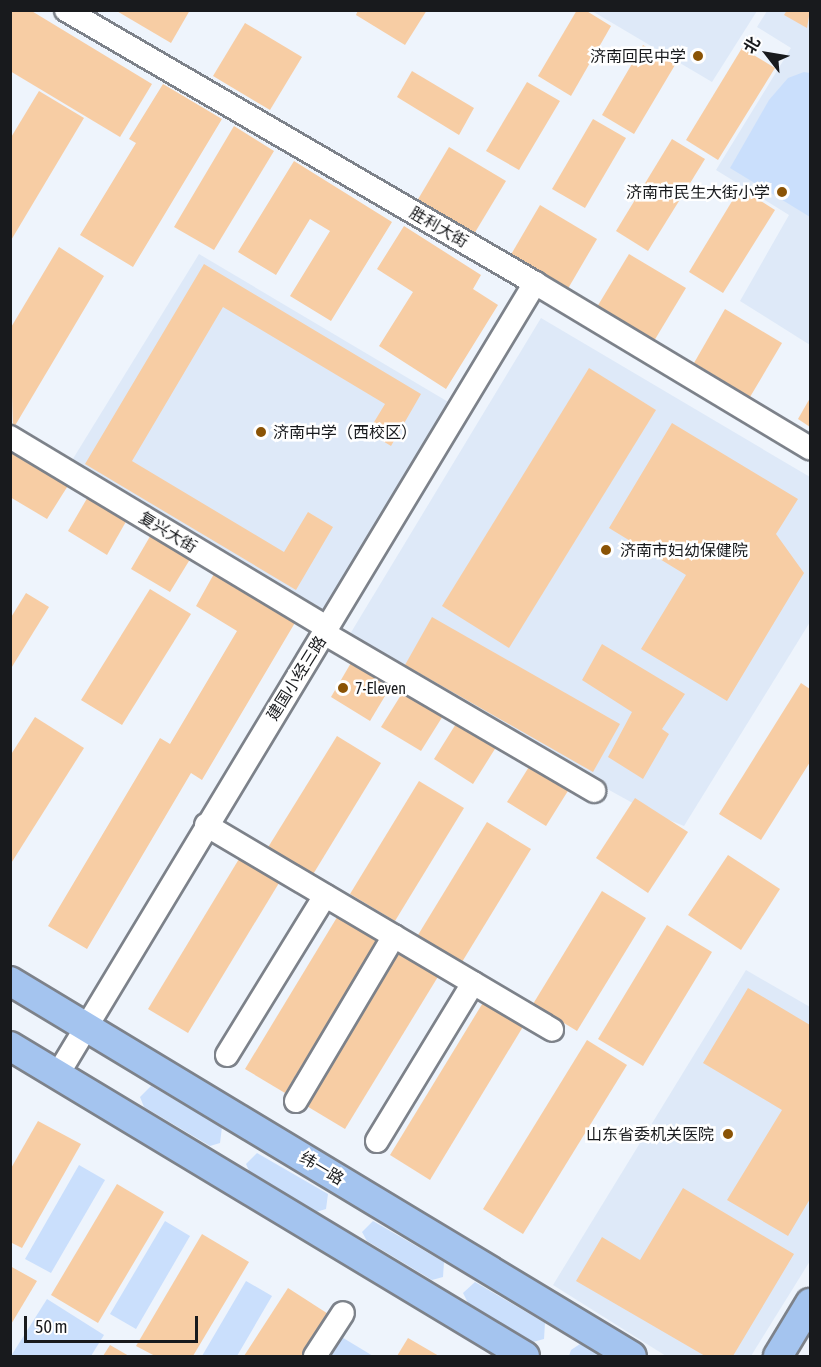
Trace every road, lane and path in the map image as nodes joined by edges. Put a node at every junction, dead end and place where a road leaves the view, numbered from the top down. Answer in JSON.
{"nodes":[{"id":1,"x":66,"y":10,"type":"edge"},
{"id":2,"x":535,"y":283,"type":"junction"},
{"id":3,"x":10,"y":436,"type":"edge"},
{"id":4,"x":810,"y":448,"type":"edge"},
{"id":5,"x":325,"y":630,"type":"junction"},
{"id":6,"x":594,"y":791,"type":"dead end"},
{"id":7,"x":206,"y":825,"type":"junction"},
{"id":8,"x":325,"y":896,"type":"junction"},
{"id":9,"x":394,"y":936,"type":"junction"},
{"id":10,"x":10,"y":981,"type":"edge"},
{"id":11,"x":473,"y":983,"type":"junction"},
{"id":12,"x":84,"y":1025,"type":"junction"},
{"id":13,"x":552,"y":1030,"type":"dead end"},
{"id":14,"x":10,"y":1046,"type":"edge"},
{"id":15,"x":227,"y":1055,"type":"dead end"},
{"id":16,"x":58,"y":1074,"type":"junction"},
{"id":17,"x":296,"y":1101,"type":"dead end"},
{"id":18,"x":377,"y":1141,"type":"dead end"},
{"id":19,"x":810,"y":1303,"type":"edge"},
{"id":20,"x":343,"y":1312,"type":"dead end"},
{"id":21,"x":315,"y":1356,"type":"edge"},
{"id":22,"x":525,"y":1356,"type":"edge"},
{"id":23,"x":632,"y":1356,"type":"edge"},
{"id":24,"x":778,"y":1356,"type":"edge"}],
"edges":[{"from":1,"to":2,"type":"street","name":"胜利大街"},
{"from":2,"to":4,"type":"street","name":"胜利大街"},
{"from":2,"to":5,"type":"street","name":"建国小经三路"},
{"from":3,"to":5,"type":"street","name":"复兴大街"},
{"from":5,"to":6,"type":"street","name":"复兴大街"},
{"from":5,"to":7,"type":"street","name":"建国小经三路"},
{"from":7,"to":8,"type":"street"},
{"from":7,"to":12,"type":"street","name":"建国小经三路"},
{"from":8,"to":9,"type":"street"},
{"from":8,"to":15,"type":"street"},
{"from":9,"to":11,"type":"street"},
{"from":9,"to":17,"type":"street"},
{"from":10,"to":12,"type":"main road","name":"纬一路"},
{"from":11,"to":13,"type":"street"},
{"from":11,"to":18,"type":"street"},
{"from":12,"to":16,"type":"street","name":"建国小经三路"},
{"from":12,"to":23,"type":"main road","name":"纬一路"},
{"from":14,"to":16,"type":"main road"},
{"from":16,"to":22,"type":"main road"},
{"from":19,"to":24,"type":"main road"},
{"from":20,"to":21,"type":"street"}]}
